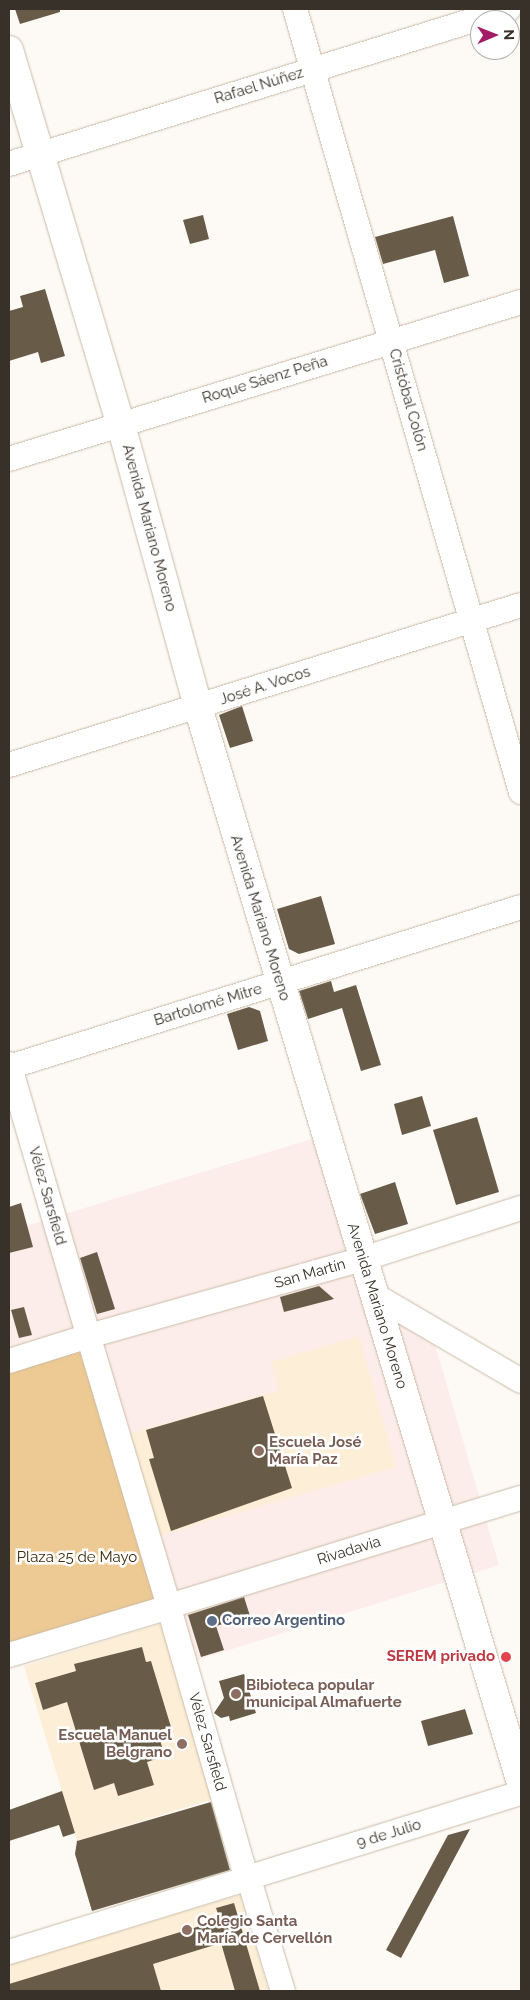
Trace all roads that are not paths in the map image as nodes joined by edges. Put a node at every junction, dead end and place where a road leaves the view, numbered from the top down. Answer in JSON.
{"nodes":[{"id":1,"x":294,"y":9,"type":"edge"},
{"id":2,"x":509,"y":9,"type":"edge"},
{"id":3,"x":9,"y":50,"type":"edge"},
{"id":4,"x":312,"y":70,"type":"junction"},
{"id":5,"x":40,"y":155,"type":"junction"},
{"id":6,"x":9,"y":164,"type":"edge"},
{"id":7,"x":521,"y":302,"type":"edge"},
{"id":8,"x":391,"y":342,"type":"junction"},
{"id":9,"x":121,"y":425,"type":"junction"},
{"id":10,"x":9,"y":459,"type":"edge"},
{"id":11,"x":521,"y":605,"type":"edge"},
{"id":12,"x":472,"y":621,"type":"junction"},
{"id":13,"x":198,"y":707,"type":"junction"},
{"id":14,"x":9,"y":764,"type":"edge"},
{"id":15,"x":521,"y":792,"type":"edge"},
{"id":16,"x":521,"y":907,"type":"edge"},
{"id":17,"x":279,"y":982,"type":"junction"},
{"id":18,"x":9,"y":1066,"type":"edge"},
{"id":19,"x":521,"y":1208,"type":"edge"},
{"id":20,"x":363,"y":1259,"type":"junction"},
{"id":21,"x":374,"y":1295,"type":"junction"},
{"id":22,"x":88,"y":1336,"type":"junction"},
{"id":23,"x":9,"y":1361,"type":"edge"},
{"id":24,"x":521,"y":1381,"type":"edge"},
{"id":25,"x":521,"y":1498,"type":"edge"},
{"id":26,"x":443,"y":1522,"type":"junction"},
{"id":27,"x":168,"y":1607,"type":"junction"},
{"id":28,"x":9,"y":1655,"type":"edge"},
{"id":29,"x":521,"y":1781,"type":"edge"},
{"id":30,"x":248,"y":1878,"type":"junction"},
{"id":31,"x":9,"y":1952,"type":"edge"},
{"id":32,"x":283,"y":1991,"type":"edge"}],
"edges":[{"from":1,"to":4,"type":"street","name":"Cristóbal Colón"},
{"from":2,"to":4,"type":"street","name":"Rafael Núñez"},
{"from":3,"to":5,"type":"main road","name":"Avenida Mariano Moreno"},
{"from":4,"to":5,"type":"street","name":"Rafael Núñez"},
{"from":4,"to":8,"type":"street","name":"Cristóbal Colón"},
{"from":5,"to":6,"type":"street","name":"Rafael Núñez"},
{"from":5,"to":9,"type":"main road","name":"Avenida Mariano Moreno"},
{"from":7,"to":8,"type":"street","name":"Roque Sáenz Peña"},
{"from":8,"to":9,"type":"street","name":"Roque Sáenz Peña"},
{"from":8,"to":12,"type":"street","name":"Cristóbal Colón"},
{"from":9,"to":10,"type":"street","name":"Roque Sáenz Peña"},
{"from":9,"to":13,"type":"main road","name":"Avenida Mariano Moreno"},
{"from":11,"to":12,"type":"street","name":"José A. Vocos"},
{"from":12,"to":13,"type":"street","name":"José A. Vocos"},
{"from":12,"to":15,"type":"street","name":"Cristóbal Colón"},
{"from":13,"to":14,"type":"street","name":"José A. Vocos"},
{"from":13,"to":17,"type":"main road","name":"Avenida Mariano Moreno"},
{"from":16,"to":17,"type":"street","name":"Bartolomé Mitre"},
{"from":17,"to":18,"type":"street","name":"Bartolomé Mitre"},
{"from":17,"to":20,"type":"main road","name":"Avenida Mariano Moreno"},
{"from":18,"to":22,"type":"street","name":"Vélez Sarsfield"},
{"from":19,"to":20,"type":"street","name":"San Martín"},
{"from":20,"to":21,"type":"main road","name":"Avenida Mariano Moreno"},
{"from":20,"to":22,"type":"street","name":"San Martín"},
{"from":21,"to":24,"type":"street"},
{"from":21,"to":26,"type":"main road","name":"Avenida Mariano Moreno"},
{"from":22,"to":23,"type":"street","name":"San Martín"},
{"from":22,"to":27,"type":"street","name":"Vélez Sarsfield"},
{"from":25,"to":26,"type":"street","name":"Rivadavia"},
{"from":26,"to":27,"type":"street","name":"Rivadavia"},
{"from":26,"to":29,"type":"main road","name":"Avenida Mariano Moreno"},
{"from":27,"to":28,"type":"street","name":"Rivadavia"},
{"from":27,"to":30,"type":"street","name":"Vélez Sarsfield"},
{"from":29,"to":30,"type":"street","name":"9 de Julio"},
{"from":30,"to":31,"type":"street","name":"9 de Julio"},
{"from":30,"to":32,"type":"street","name":"Vélez Sarsfield"}]}
